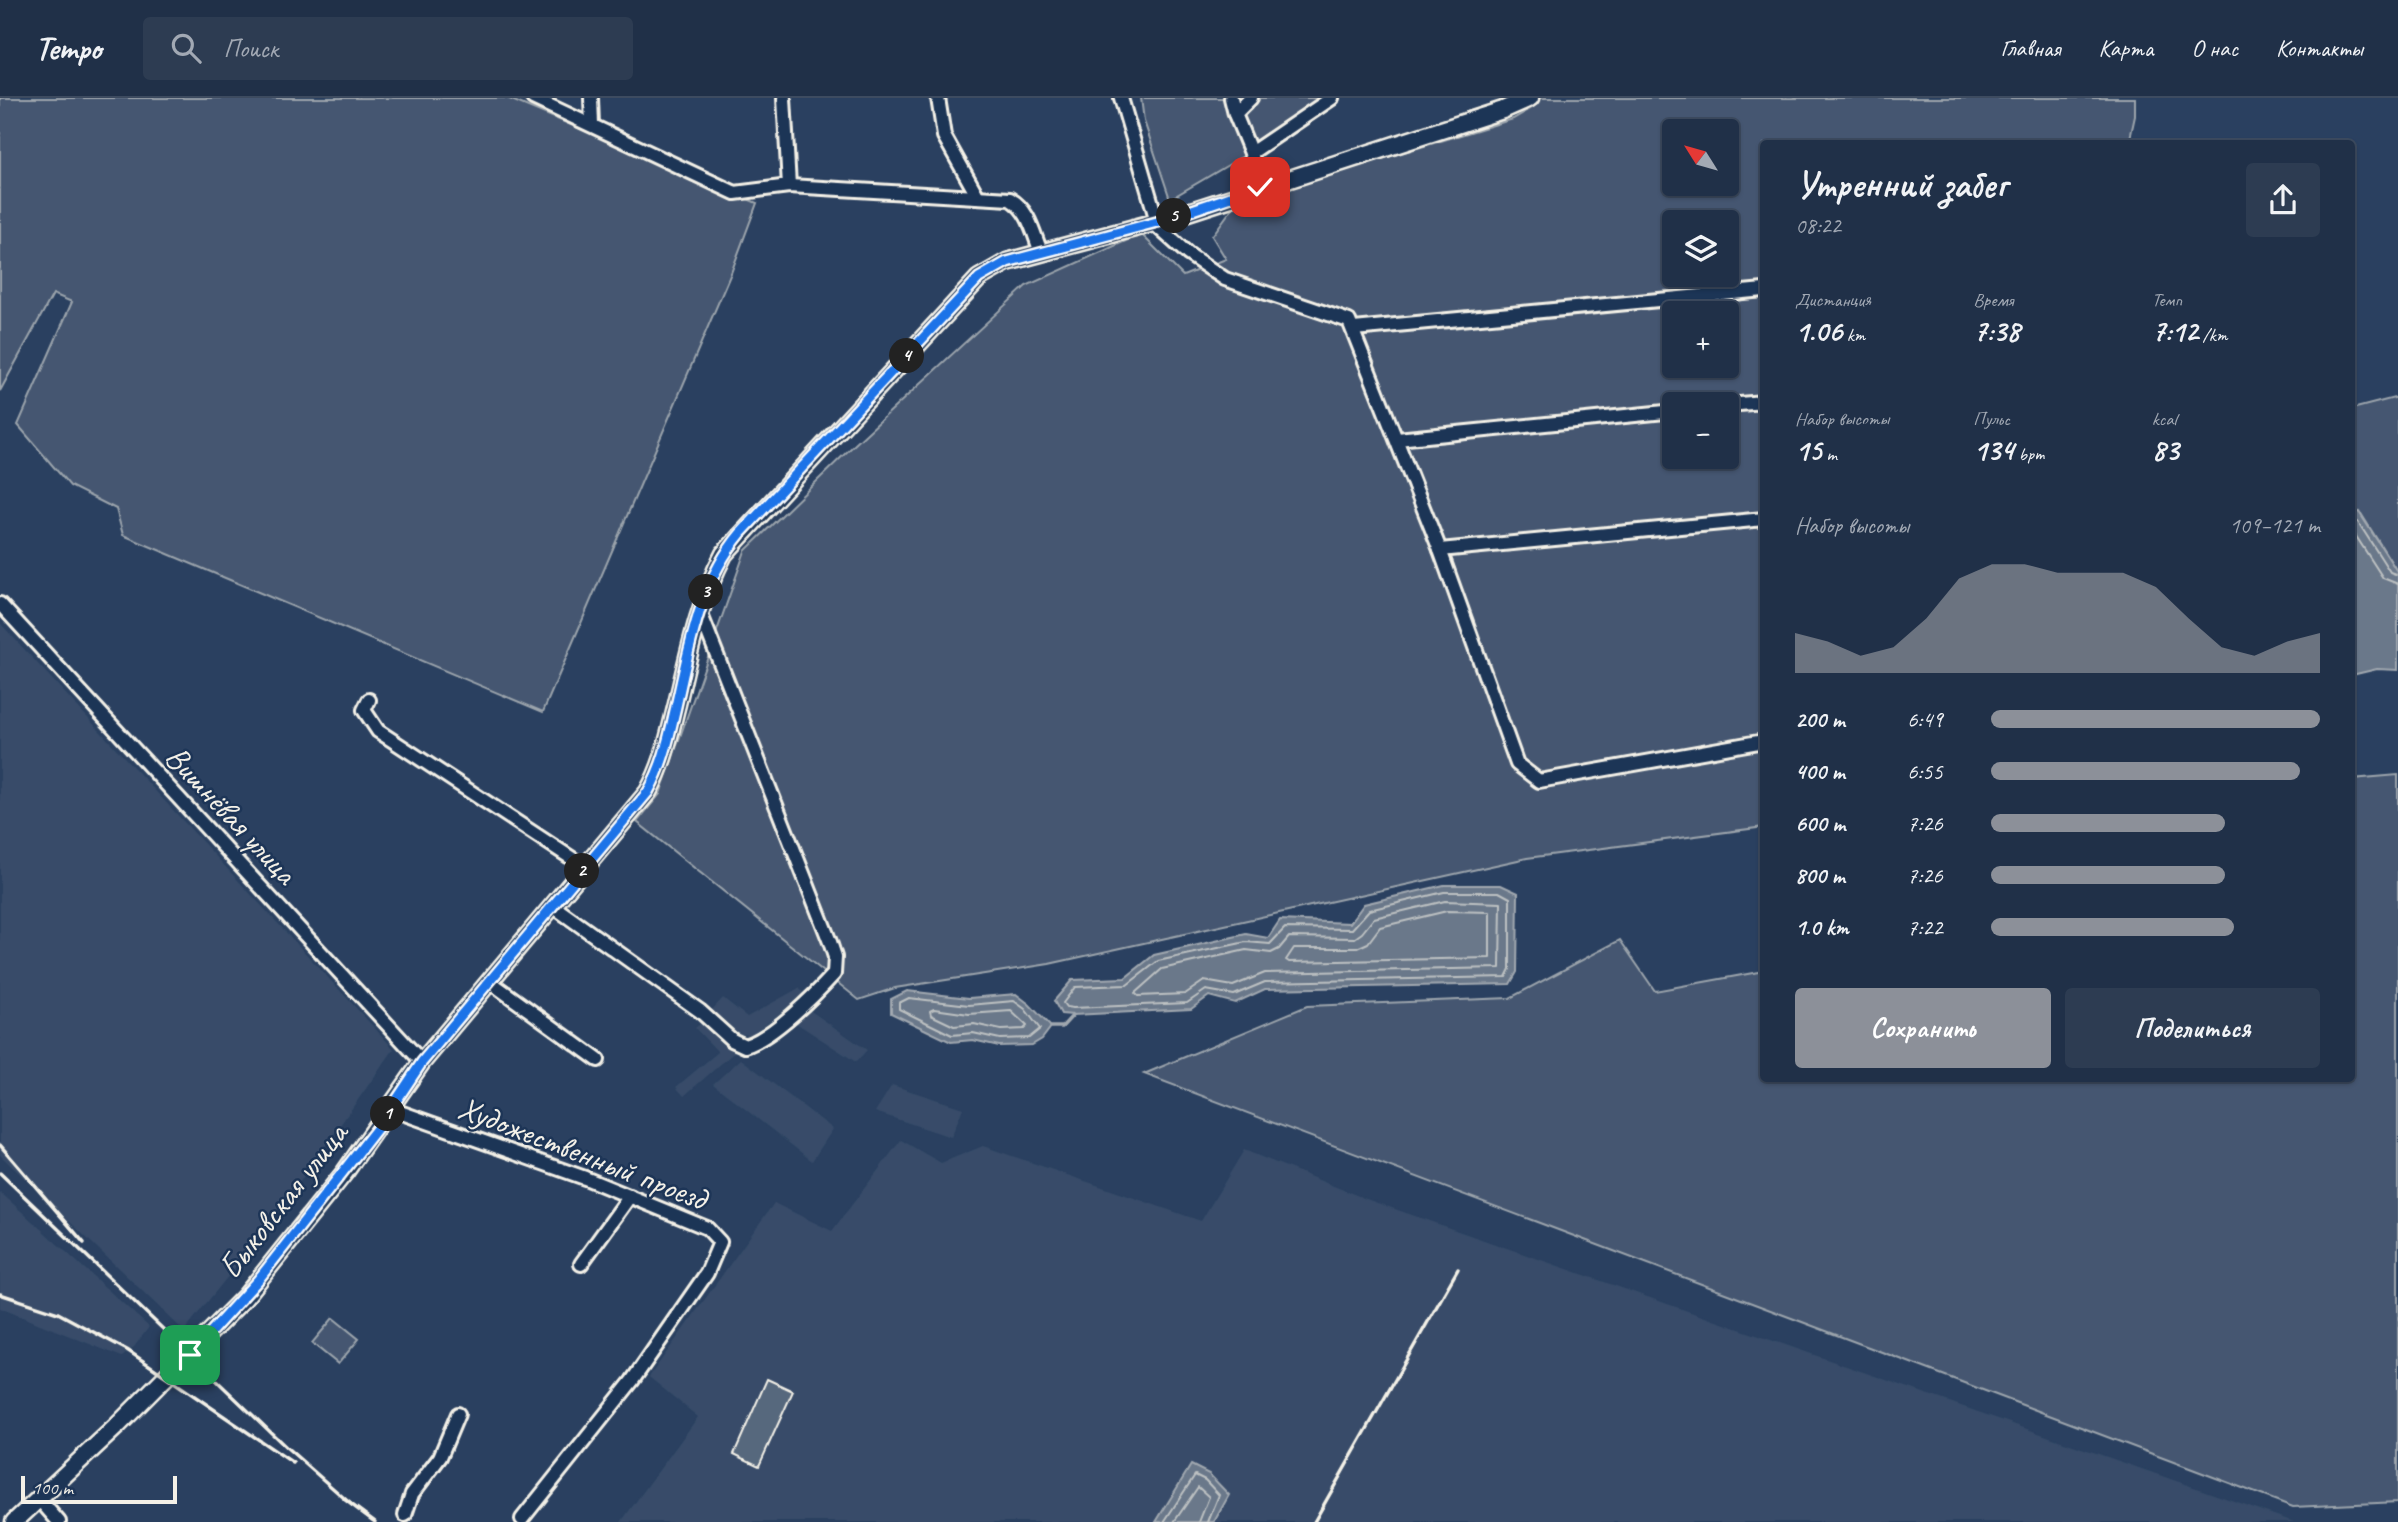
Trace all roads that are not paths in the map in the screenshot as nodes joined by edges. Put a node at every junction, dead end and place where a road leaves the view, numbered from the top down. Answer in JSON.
{"nodes":[{"id":1,"x":533,"y":98,"type":"edge"},
{"id":2,"x":591,"y":98,"type":"edge"},
{"id":3,"x":784,"y":98,"type":"edge"},
{"id":4,"x":938,"y":98,"type":"edge"},
{"id":5,"x":1121,"y":98,"type":"edge"},
{"id":6,"x":1231,"y":98,"type":"edge"},
{"id":7,"x":1251,"y":98,"type":"edge"},
{"id":8,"x":1332,"y":98,"type":"edge"},
{"id":9,"x":1530,"y":98,"type":"edge"},
{"id":10,"x":1235,"y":114,"type":"junction"},
{"id":11,"x":592,"y":125,"type":"junction"},
{"id":12,"x":1251,"y":153,"type":"junction"},
{"id":13,"x":789,"y":186,"type":"junction"},
{"id":14,"x":1260,"y":187,"type":"junction"},
{"id":15,"x":978,"y":197,"type":"junction"},
{"id":16,"x":1157,"y":222,"type":"junction"},
{"id":17,"x":1041,"y":252,"type":"junction"},
{"id":18,"x":1760,"y":290,"type":"edge"},
{"id":19,"x":1354,"y":329,"type":"junction"},
{"id":20,"x":1760,"y":402,"type":"edge"},
{"id":21,"x":1739,"y":404,"type":"edge"},
{"id":22,"x":1662,"y":412,"type":"edge"},
{"id":23,"x":1397,"y":439,"type":"junction"},
{"id":24,"x":1760,"y":519,"type":"edge"},
{"id":25,"x":1440,"y":550,"type":"junction"},
{"id":26,"x":0,"y":604,"type":"edge"},
{"id":27,"x":700,"y":612,"type":"junction"},
{"id":28,"x":369,"y":700,"type":"dead end"},
{"id":29,"x":1760,"y":742,"type":"edge"},
{"id":30,"x":585,"y":867,"type":"junction"},
{"id":31,"x":552,"y":906,"type":"junction"},
{"id":32,"x":489,"y":981,"type":"junction"},
{"id":33,"x":598,"y":1060,"type":"dead end"},
{"id":34,"x":422,"y":1062,"type":"junction"},
{"id":35,"x":391,"y":1109,"type":"junction"},
{"id":36,"x":630,"y":1196,"type":"junction"},
{"id":37,"x":581,"y":1264,"type":"dead end"},
{"id":38,"x":458,"y":1414,"type":"dead end"},
{"id":39,"x":38,"y":1498,"type":"junction"},
{"id":40,"x":405,"y":1515,"type":"dead end"},
{"id":41,"x":522,"y":1519,"type":"dead end"},
{"id":42,"x":14,"y":1522,"type":"edge"},
{"id":43,"x":59,"y":1522,"type":"edge"}],
"edges":[{"from":1,"to":11,"type":"street"},
{"from":2,"to":11,"type":"street"},
{"from":3,"to":13,"type":"street"},
{"from":4,"to":15,"type":"street"},
{"from":5,"to":16,"type":"street"},
{"from":6,"to":10,"type":"street"},
{"from":7,"to":10,"type":"street"},
{"from":8,"to":12,"type":"street"},
{"from":9,"to":14,"type":"street","name":"Быковская улица"},
{"from":10,"to":12,"type":"street"},
{"from":11,"to":13,"type":"street"},
{"from":12,"to":14,"type":"street"},
{"from":13,"to":15,"type":"street"},
{"from":14,"to":16,"type":"street","name":"Быковская улица"},
{"from":15,"to":17,"type":"street"},
{"from":16,"to":17,"type":"street","name":"Быковская улица"},
{"from":16,"to":19,"type":"street"},
{"from":17,"to":27,"type":"street","name":"Быковская улица"},
{"from":18,"to":19,"type":"street"},
{"from":19,"to":23,"type":"street"},
{"from":20,"to":21,"type":"street"},
{"from":22,"to":23,"type":"street"},
{"from":23,"to":25,"type":"street"},
{"from":24,"to":25,"type":"street"},
{"from":25,"to":29,"type":"street"},
{"from":26,"to":34,"type":"street","name":"Вишнёвая улица"},
{"from":27,"to":30,"type":"street","name":"Быковская улица"},
{"from":27,"to":31,"type":"street"},
{"from":28,"to":30,"type":"street"},
{"from":30,"to":31,"type":"street","name":"Быковская улица"},
{"from":31,"to":32,"type":"street","name":"Быковская улица"},
{"from":32,"to":33,"type":"street"},
{"from":32,"to":34,"type":"street","name":"Быковская улица"},
{"from":34,"to":35,"type":"street","name":"Быковская улица"},
{"from":35,"to":36,"type":"street","name":"Художественный проезд"},
{"from":35,"to":39,"type":"street","name":"Быковская улица"},
{"from":36,"to":37,"type":"street"},
{"from":36,"to":41,"type":"street","name":"Художественный проезд"},
{"from":38,"to":40,"type":"street"},
{"from":39,"to":42,"type":"street","name":"Быковская улица"},
{"from":39,"to":43,"type":"street"}]}
